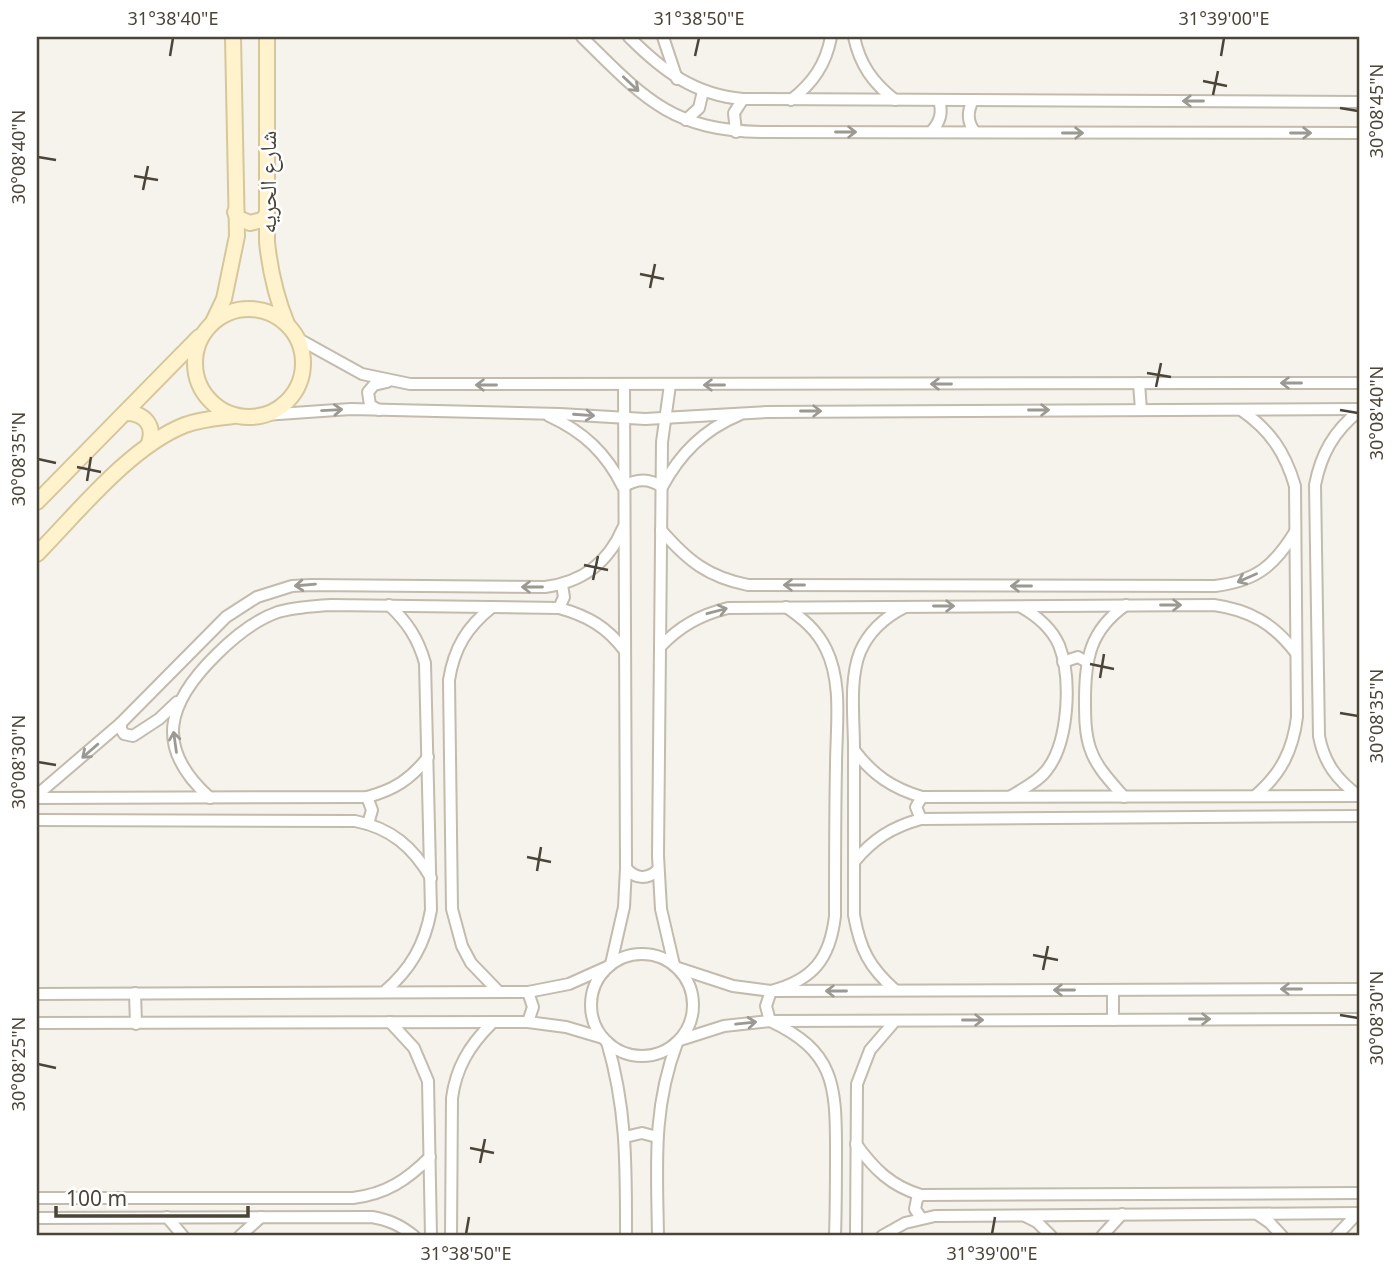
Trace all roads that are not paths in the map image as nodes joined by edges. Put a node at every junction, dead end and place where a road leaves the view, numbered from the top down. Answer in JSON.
{"nodes":[{"id":1,"x":233,"y":37,"type":"edge"},
{"id":2,"x":267,"y":37,"type":"edge"},
{"id":3,"x":582,"y":37,"type":"edge"},
{"id":4,"x":629,"y":37,"type":"edge"},
{"id":5,"x":663,"y":37,"type":"edge"},
{"id":6,"x":843,"y":39,"type":"edge"},
{"id":7,"x":677,"y":79,"type":"junction"},
{"id":8,"x":703,"y":91,"type":"junction"},
{"id":9,"x":743,"y":99,"type":"junction"},
{"id":10,"x":791,"y":100,"type":"junction"},
{"id":11,"x":895,"y":100,"type":"junction"},
{"id":12,"x":939,"y":100,"type":"junction"},
{"id":13,"x":973,"y":100,"type":"junction"},
{"id":14,"x":1358,"y":103,"type":"edge"},
{"id":15,"x":686,"y":120,"type":"junction"},
{"id":16,"x":736,"y":132,"type":"junction"},
{"id":17,"x":931,"y":132,"type":"junction"},
{"id":18,"x":975,"y":132,"type":"junction"},
{"id":19,"x":1358,"y":132,"type":"edge"},
{"id":20,"x":235,"y":212,"type":"junction"},
{"id":21,"x":266,"y":215,"type":"junction"},
{"id":22,"x":213,"y":322,"type":"junction"},
{"id":23,"x":288,"y":325,"type":"junction"},
{"id":24,"x":203,"y":334,"type":"junction"},
{"id":25,"x":297,"y":338,"type":"junction"},
{"id":26,"x":390,"y":382,"type":"junction"},
{"id":27,"x":1139,"y":383,"type":"junction"},
{"id":28,"x":1359,"y":383,"type":"edge"},
{"id":29,"x":624,"y":385,"type":"junction"},
{"id":30,"x":670,"y":385,"type":"junction"},
{"id":31,"x":379,"y":410,"type":"junction"},
{"id":32,"x":1141,"y":410,"type":"junction"},
{"id":33,"x":1241,"y":410,"type":"junction"},
{"id":34,"x":1359,"y":410,"type":"edge"},
{"id":35,"x":745,"y":412,"type":"junction"},
{"id":36,"x":127,"y":413,"type":"junction"},
{"id":37,"x":543,"y":414,"type":"junction"},
{"id":38,"x":264,"y":415,"type":"junction"},
{"id":39,"x":235,"y":416,"type":"junction"},
{"id":40,"x":624,"y":418,"type":"junction"},
{"id":41,"x":666,"y":418,"type":"junction"},
{"id":42,"x":149,"y":443,"type":"junction"},
{"id":43,"x":1315,"y":485,"type":"junction"},
{"id":44,"x":1294,"y":486,"type":"junction"},
{"id":45,"x":662,"y":487,"type":"junction"},
{"id":46,"x":623,"y":488,"type":"junction"},
{"id":47,"x":37,"y":502,"type":"edge"},
{"id":48,"x":623,"y":528,"type":"junction"},
{"id":49,"x":661,"y":530,"type":"junction"},
{"id":50,"x":1295,"y":532,"type":"junction"},
{"id":51,"x":37,"y":554,"type":"edge"},
{"id":52,"x":562,"y":585,"type":"junction"},
{"id":53,"x":748,"y":585,"type":"junction"},
{"id":54,"x":1214,"y":586,"type":"junction"},
{"id":55,"x":1127,"y":605,"type":"junction"},
{"id":56,"x":1214,"y":605,"type":"junction"},
{"id":57,"x":389,"y":606,"type":"junction"},
{"id":58,"x":908,"y":606,"type":"junction"},
{"id":59,"x":1019,"y":606,"type":"junction"},
{"id":60,"x":492,"y":607,"type":"junction"},
{"id":61,"x":748,"y":607,"type":"junction"},
{"id":62,"x":786,"y":607,"type":"junction"},
{"id":63,"x":559,"y":608,"type":"junction"},
{"id":64,"x":660,"y":647,"type":"junction"},
{"id":65,"x":625,"y":651,"type":"junction"},
{"id":66,"x":1296,"y":653,"type":"junction"},
{"id":67,"x":1063,"y":662,"type":"junction"},
{"id":68,"x":1087,"y":662,"type":"junction"},
{"id":69,"x":438,"y":678,"type":"junction"},
{"id":70,"x":179,"y":700,"type":"junction"},
{"id":71,"x":836,"y":708,"type":"junction"},
{"id":72,"x":854,"y":709,"type":"junction"},
{"id":73,"x":1297,"y":717,"type":"junction"},
{"id":74,"x":1317,"y":717,"type":"junction"},
{"id":75,"x":121,"y":723,"type":"junction"},
{"id":76,"x":1075,"y":733,"type":"junction"},
{"id":77,"x":854,"y":750,"type":"junction"},
{"id":78,"x":428,"y":757,"type":"junction"},
{"id":79,"x":1255,"y":796,"type":"junction"},
{"id":80,"x":1359,"y":796,"type":"edge"},
{"id":81,"x":37,"y":797,"type":"edge"},
{"id":82,"x":367,"y":797,"type":"junction"},
{"id":83,"x":922,"y":797,"type":"junction"},
{"id":84,"x":1008,"y":797,"type":"junction"},
{"id":85,"x":1124,"y":797,"type":"junction"},
{"id":86,"x":210,"y":798,"type":"junction"},
{"id":87,"x":1359,"y":816,"type":"edge"},
{"id":88,"x":921,"y":818,"type":"junction"},
{"id":89,"x":37,"y":820,"type":"edge"},
{"id":90,"x":368,"y":824,"type":"junction"},
{"id":91,"x":854,"y":862,"type":"junction"},
{"id":92,"x":626,"y":868,"type":"junction"},
{"id":93,"x":658,"y":870,"type":"junction"},
{"id":94,"x":431,"y":878,"type":"junction"},
{"id":95,"x":452,"y":909,"type":"junction"},
{"id":96,"x":432,"y":910,"type":"junction"},
{"id":97,"x":854,"y":915,"type":"junction"},
{"id":98,"x":835,"y":916,"type":"junction"},
{"id":99,"x":609,"y":966,"type":"junction"},
{"id":100,"x":676,"y":966,"type":"junction"},
{"id":101,"x":1359,"y":989,"type":"edge"},
{"id":102,"x":895,"y":990,"type":"junction"},
{"id":103,"x":1113,"y":990,"type":"junction"},
{"id":104,"x":771,"y":991,"type":"junction"},
{"id":105,"x":384,"y":992,"type":"junction"},
{"id":106,"x":499,"y":992,"type":"junction"},
{"id":107,"x":528,"y":992,"type":"junction"},
{"id":108,"x":135,"y":993,"type":"junction"},
{"id":109,"x":37,"y":994,"type":"edge"},
{"id":110,"x":1359,"y":1018,"type":"edge"},
{"id":111,"x":1114,"y":1020,"type":"junction"},
{"id":112,"x":770,"y":1021,"type":"junction"},
{"id":113,"x":895,"y":1021,"type":"junction"},
{"id":114,"x":390,"y":1022,"type":"junction"},
{"id":115,"x":37,"y":1023,"type":"edge"},
{"id":116,"x":528,"y":1023,"type":"junction"},
{"id":117,"x":136,"y":1024,"type":"junction"},
{"id":118,"x":491,"y":1024,"type":"junction"},
{"id":119,"x":605,"y":1040,"type":"junction"},
{"id":120,"x":678,"y":1041,"type":"junction"},
{"id":121,"x":836,"y":1097,"type":"junction"},
{"id":122,"x":856,"y":1098,"type":"junction"},
{"id":123,"x":452,"y":1136,"type":"junction"},
{"id":124,"x":625,"y":1137,"type":"junction"},
{"id":125,"x":657,"y":1137,"type":"junction"},
{"id":126,"x":430,"y":1138,"type":"junction"},
{"id":127,"x":856,"y":1144,"type":"junction"},
{"id":128,"x":430,"y":1157,"type":"junction"},
{"id":129,"x":1359,"y":1193,"type":"edge"},
{"id":130,"x":1128,"y":1194,"type":"junction"},
{"id":131,"x":921,"y":1195,"type":"junction"},
{"id":132,"x":37,"y":1198,"type":"edge"},
{"id":133,"x":353,"y":1198,"type":"junction"},
{"id":134,"x":1257,"y":1213,"type":"junction"},
{"id":135,"x":1359,"y":1213,"type":"edge"},
{"id":136,"x":1022,"y":1214,"type":"junction"},
{"id":137,"x":1125,"y":1214,"type":"junction"},
{"id":138,"x":354,"y":1216,"type":"junction"},
{"id":139,"x":167,"y":1217,"type":"junction"},
{"id":140,"x":261,"y":1217,"type":"junction"},
{"id":141,"x":37,"y":1218,"type":"edge"},
{"id":142,"x":921,"y":1218,"type":"junction"},
{"id":143,"x":183,"y":1236,"type":"edge"},
{"id":144,"x":240,"y":1236,"type":"edge"},
{"id":145,"x":414,"y":1236,"type":"edge"},
{"id":146,"x":430,"y":1236,"type":"edge"},
{"id":147,"x":451,"y":1236,"type":"edge"},
{"id":148,"x":626,"y":1236,"type":"edge"},
{"id":149,"x":658,"y":1236,"type":"edge"},
{"id":150,"x":835,"y":1236,"type":"edge"},
{"id":151,"x":856,"y":1236,"type":"edge"},
{"id":152,"x":882,"y":1236,"type":"edge"},
{"id":153,"x":1051,"y":1236,"type":"edge"},
{"id":154,"x":1102,"y":1236,"type":"edge"},
{"id":155,"x":1282,"y":1236,"type":"edge"},
{"id":156,"x":1336,"y":1236,"type":"edge"}],
"edges":[{"from":1,"to":20,"type":"street","name":"شارع الحريه"},
{"from":2,"to":21,"type":"street","name":"شارع الحريه"},
{"from":3,"to":15,"type":"street","one_way":true},
{"from":4,"to":7,"type":"street"},
{"from":5,"to":7,"type":"street"},
{"from":6,"to":10,"type":"street"},
{"from":6,"to":11,"type":"street"},
{"from":7,"to":8,"type":"street"},
{"from":8,"to":9,"type":"street"},
{"from":8,"to":15,"type":"street"},
{"from":9,"to":10,"type":"street"},
{"from":9,"to":16,"type":"street"},
{"from":10,"to":11,"type":"street"},
{"from":11,"to":12,"type":"street"},
{"from":12,"to":13,"type":"street"},
{"from":12,"to":17,"type":"street"},
{"from":14,"to":13,"type":"street","one_way":true},
{"from":13,"to":18,"type":"street"},
{"from":15,"to":16,"type":"street"},
{"from":16,"to":17,"type":"street","one_way":true},
{"from":17,"to":18,"type":"street"},
{"from":18,"to":19,"type":"street","one_way":true},
{"from":20,"to":21,"type":"street"},
{"from":20,"to":22,"type":"street","name":"شارع الحريه"},
{"from":21,"to":23,"type":"street","name":"شارع الحريه"},
{"from":22,"to":23,"type":"street"},
{"from":22,"to":24,"type":"street"},
{"from":23,"to":25,"type":"street"},
{"from":24,"to":36,"type":"street"},
{"from":24,"to":39,"type":"street"},
{"from":25,"to":26,"type":"street"},
{"from":25,"to":38,"type":"street"},
{"from":29,"to":26,"type":"street","one_way":true},
{"from":26,"to":31,"type":"street"},
{"from":28,"to":27,"type":"street","one_way":true},
{"from":27,"to":30,"type":"street","one_way":true},
{"from":27,"to":32,"type":"street"},
{"from":29,"to":30,"type":"street"},
{"from":29,"to":40,"type":"street"},
{"from":30,"to":41,"type":"street"},
{"from":31,"to":37,"type":"street"},
{"from":38,"to":31,"type":"street","one_way":true},
{"from":32,"to":33,"type":"street"},
{"from":35,"to":32,"type":"street","one_way":true},
{"from":33,"to":34,"type":"street"},
{"from":33,"to":44,"type":"street"},
{"from":34,"to":43,"type":"street"},
{"from":35,"to":41,"type":"street"},
{"from":35,"to":45,"type":"street"},
{"from":36,"to":42,"type":"street"},
{"from":36,"to":47,"type":"street"},
{"from":37,"to":40,"type":"street","one_way":true},
{"from":37,"to":46,"type":"street"},
{"from":38,"to":39,"type":"street"},
{"from":39,"to":42,"type":"street"},
{"from":40,"to":41,"type":"street"},
{"from":40,"to":46,"type":"street"},
{"from":41,"to":45,"type":"street"},
{"from":42,"to":51,"type":"street"},
{"from":43,"to":44,"type":"street"},
{"from":43,"to":74,"type":"street"},
{"from":44,"to":50,"type":"street"},
{"from":45,"to":46,"type":"street"},
{"from":45,"to":49,"type":"street"},
{"from":46,"to":48,"type":"street"},
{"from":48,"to":52,"type":"street"},
{"from":48,"to":65,"type":"street"},
{"from":49,"to":53,"type":"street"},
{"from":49,"to":64,"type":"street"},
{"from":50,"to":54,"type":"street","one_way":true},
{"from":50,"to":66,"type":"street"},
{"from":52,"to":63,"type":"street"},
{"from":52,"to":75,"type":"street","one_way":true},
{"from":54,"to":53,"type":"street","one_way":true},
{"from":53,"to":61,"type":"street"},
{"from":54,"to":56,"type":"street"},
{"from":55,"to":56,"type":"street","one_way":true},
{"from":55,"to":59,"type":"street"},
{"from":55,"to":68,"type":"street"},
{"from":56,"to":66,"type":"street"},
{"from":57,"to":60,"type":"street"},
{"from":57,"to":69,"type":"street"},
{"from":57,"to":70,"type":"street"},
{"from":58,"to":59,"type":"street","one_way":true},
{"from":58,"to":62,"type":"street"},
{"from":58,"to":72,"type":"street"},
{"from":59,"to":67,"type":"street"},
{"from":60,"to":63,"type":"street"},
{"from":60,"to":69,"type":"street"},
{"from":61,"to":62,"type":"street"},
{"from":64,"to":61,"type":"street","one_way":true},
{"from":62,"to":71,"type":"street"},
{"from":63,"to":65,"type":"street"},
{"from":64,"to":93,"type":"street"},
{"from":65,"to":92,"type":"street"},
{"from":66,"to":73,"type":"street"},
{"from":67,"to":68,"type":"street"},
{"from":67,"to":76,"type":"street"},
{"from":68,"to":76,"type":"street"},
{"from":69,"to":78,"type":"street"},
{"from":69,"to":95,"type":"street"},
{"from":70,"to":75,"type":"street"},
{"from":86,"to":70,"type":"street","one_way":true},
{"from":71,"to":72,"type":"street"},
{"from":71,"to":98,"type":"street"},
{"from":72,"to":77,"type":"street"},
{"from":73,"to":74,"type":"street"},
{"from":73,"to":79,"type":"street"},
{"from":74,"to":80,"type":"street"},
{"from":75,"to":81,"type":"street","one_way":true},
{"from":76,"to":84,"type":"street"},
{"from":76,"to":85,"type":"street"},
{"from":77,"to":83,"type":"street"},
{"from":77,"to":91,"type":"street"},
{"from":78,"to":82,"type":"street"},
{"from":78,"to":94,"type":"street"},
{"from":79,"to":80,"type":"street"},
{"from":79,"to":85,"type":"street"},
{"from":81,"to":86,"type":"street"},
{"from":82,"to":86,"type":"street"},
{"from":82,"to":90,"type":"street"},
{"from":83,"to":84,"type":"street"},
{"from":83,"to":88,"type":"street"},
{"from":84,"to":85,"type":"street"},
{"from":87,"to":88,"type":"street"},
{"from":88,"to":91,"type":"street"},
{"from":89,"to":90,"type":"street"},
{"from":90,"to":94,"type":"street"},
{"from":91,"to":97,"type":"street"},
{"from":92,"to":93,"type":"street"},
{"from":92,"to":99,"type":"street"},
{"from":93,"to":100,"type":"street"},
{"from":94,"to":96,"type":"street"},
{"from":95,"to":96,"type":"street"},
{"from":95,"to":106,"type":"street"},
{"from":96,"to":105,"type":"street"},
{"from":97,"to":98,"type":"street"},
{"from":97,"to":102,"type":"street"},
{"from":98,"to":104,"type":"street"},
{"from":99,"to":100,"type":"street"},
{"from":99,"to":107,"type":"street"},
{"from":99,"to":119,"type":"street"},
{"from":100,"to":104,"type":"street"},
{"from":100,"to":120,"type":"street"},
{"from":101,"to":103,"type":"street","one_way":true},
{"from":103,"to":102,"type":"street","one_way":true},
{"from":102,"to":104,"type":"street","one_way":true},
{"from":103,"to":111,"type":"street"},
{"from":104,"to":112,"type":"street"},
{"from":105,"to":106,"type":"street"},
{"from":105,"to":108,"type":"street"},
{"from":106,"to":107,"type":"street"},
{"from":107,"to":116,"type":"street"},
{"from":108,"to":109,"type":"street"},
{"from":108,"to":117,"type":"street"},
{"from":111,"to":110,"type":"street","one_way":true},
{"from":113,"to":111,"type":"street","one_way":true},
{"from":112,"to":113,"type":"street"},
{"from":120,"to":112,"type":"street","one_way":true},
{"from":112,"to":121,"type":"street"},
{"from":113,"to":122,"type":"street"},
{"from":114,"to":117,"type":"street"},
{"from":114,"to":118,"type":"street"},
{"from":114,"to":126,"type":"street"},
{"from":115,"to":117,"type":"street"},
{"from":116,"to":118,"type":"street"},
{"from":116,"to":119,"type":"street"},
{"from":118,"to":123,"type":"street"},
{"from":119,"to":120,"type":"street"},
{"from":119,"to":124,"type":"street"},
{"from":120,"to":125,"type":"street"},
{"from":121,"to":122,"type":"street"},
{"from":121,"to":150,"type":"street"},
{"from":122,"to":127,"type":"street"},
{"from":123,"to":126,"type":"street"},
{"from":123,"to":147,"type":"street"},
{"from":124,"to":125,"type":"street"},
{"from":124,"to":148,"type":"street"},
{"from":125,"to":149,"type":"street"},
{"from":126,"to":128,"type":"street"},
{"from":127,"to":131,"type":"street"},
{"from":127,"to":151,"type":"street"},
{"from":128,"to":133,"type":"street"},
{"from":128,"to":146,"type":"street"},
{"from":129,"to":130,"type":"street"},
{"from":130,"to":131,"type":"street"},
{"from":130,"to":137,"type":"street"},
{"from":131,"to":142,"type":"street"},
{"from":132,"to":133,"type":"street"},
{"from":133,"to":138,"type":"street"},
{"from":134,"to":135,"type":"street"},
{"from":134,"to":137,"type":"street"},
{"from":134,"to":155,"type":"street"},
{"from":135,"to":156,"type":"street"},
{"from":136,"to":137,"type":"street"},
{"from":136,"to":142,"type":"street"},
{"from":136,"to":153,"type":"street"},
{"from":137,"to":154,"type":"street"},
{"from":138,"to":140,"type":"street"},
{"from":138,"to":145,"type":"street"},
{"from":139,"to":140,"type":"street"},
{"from":139,"to":141,"type":"street"},
{"from":139,"to":143,"type":"street"},
{"from":140,"to":144,"type":"street"},
{"from":142,"to":152,"type":"street"}]}
